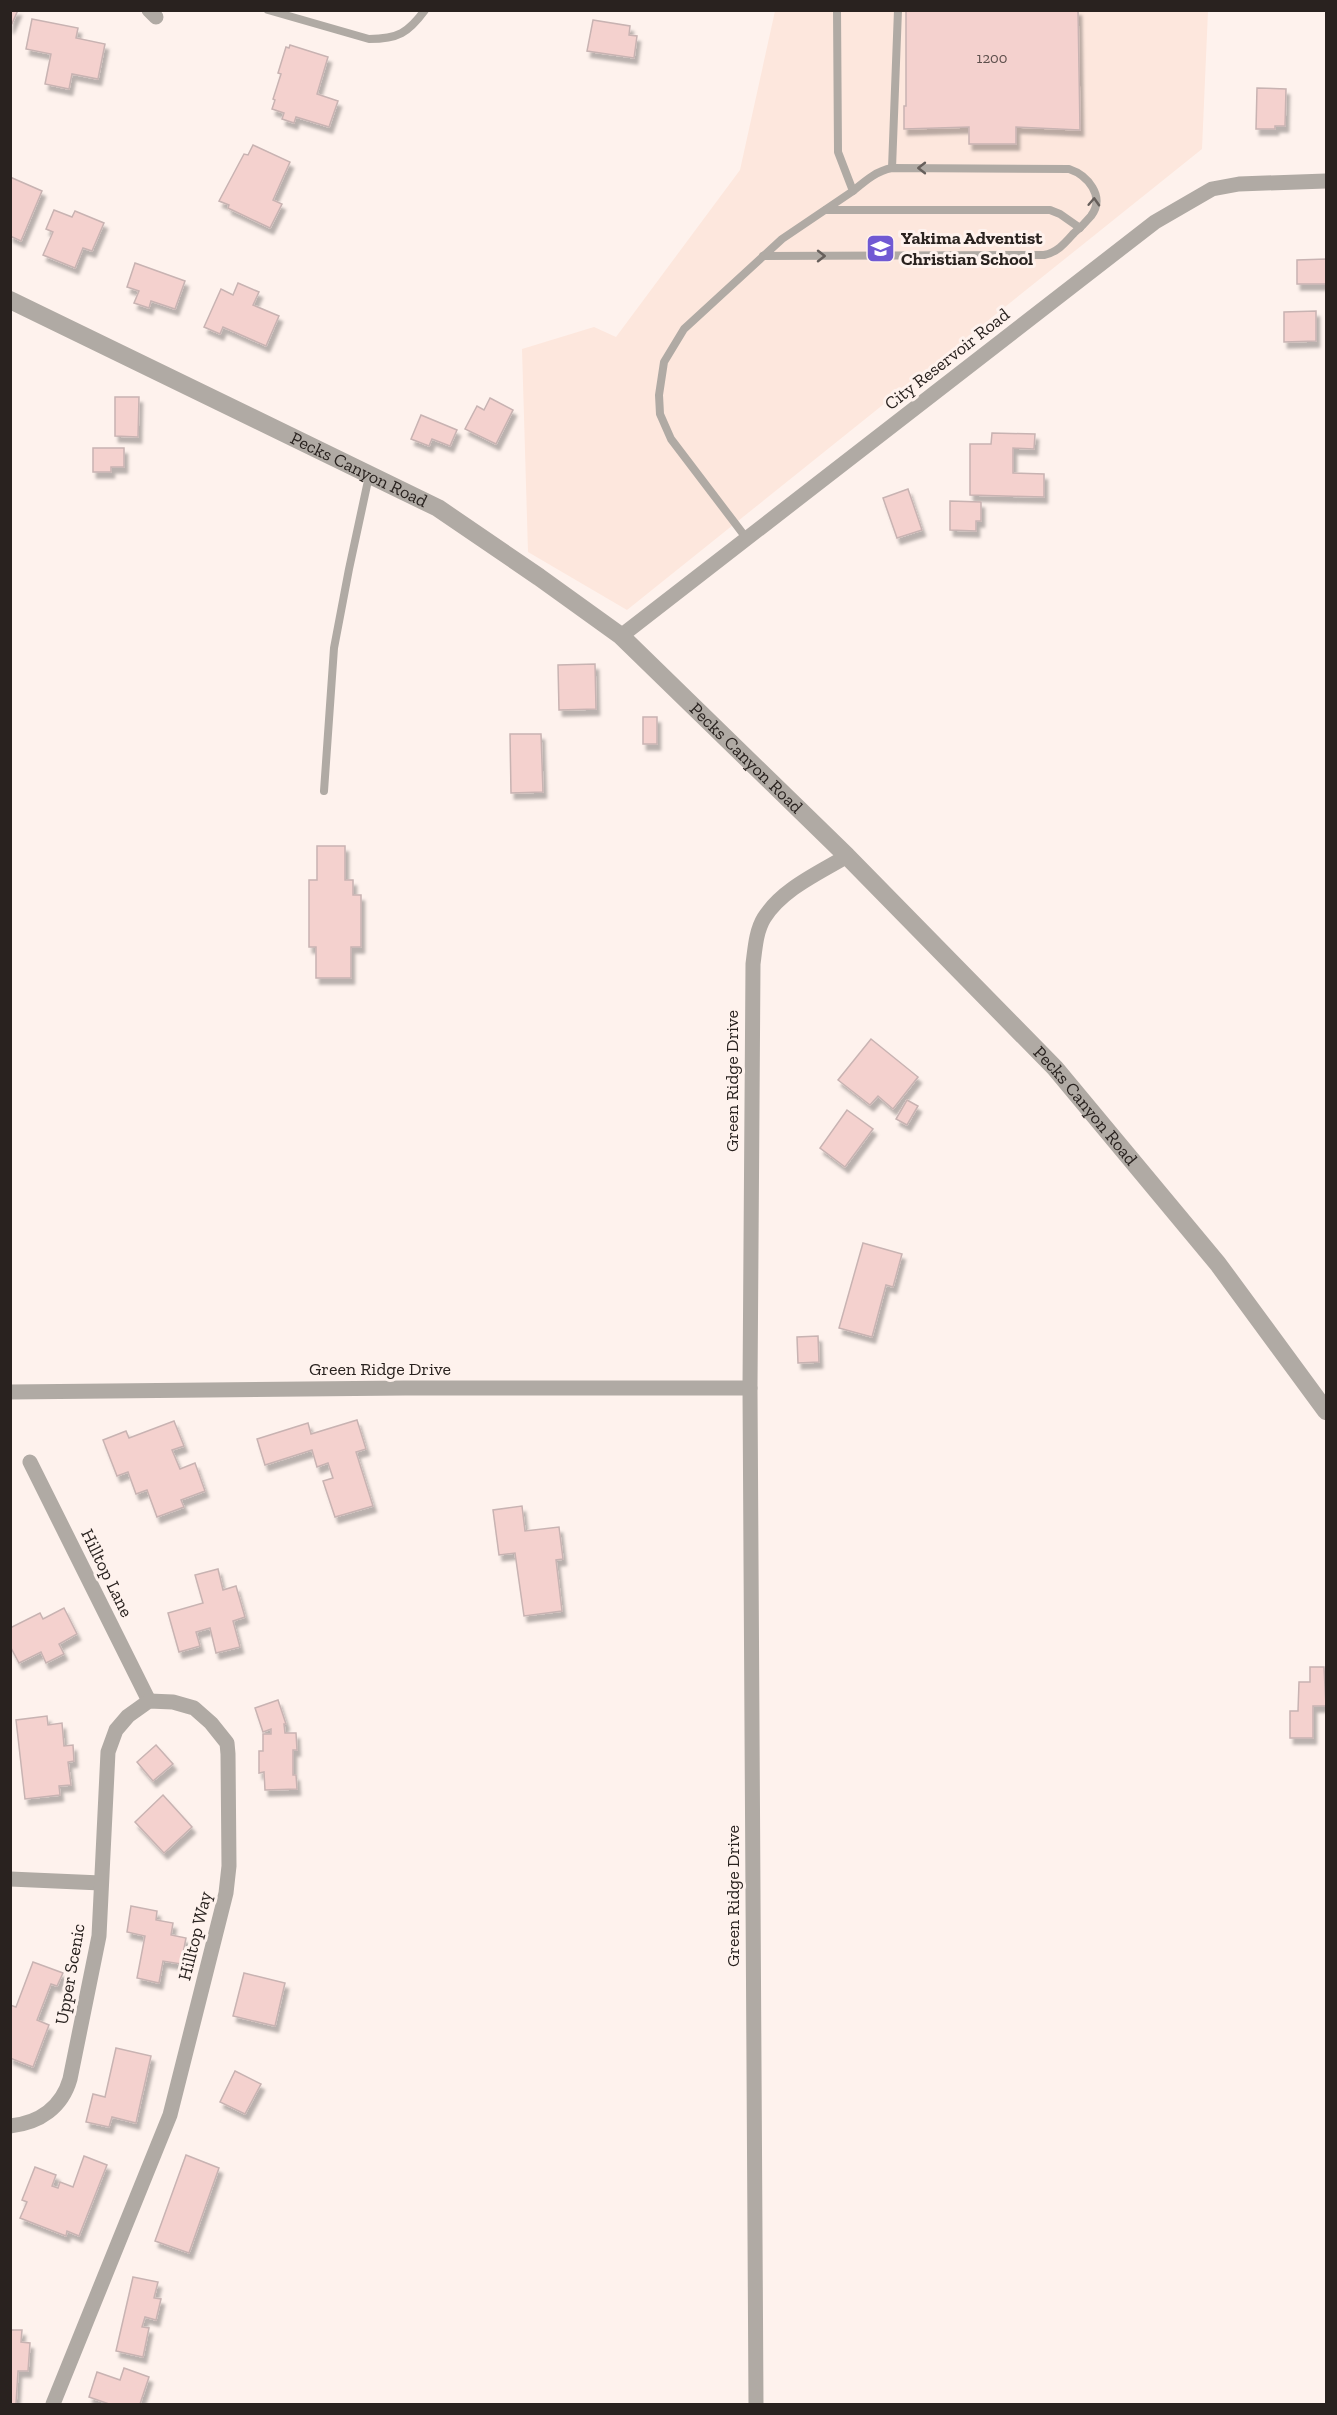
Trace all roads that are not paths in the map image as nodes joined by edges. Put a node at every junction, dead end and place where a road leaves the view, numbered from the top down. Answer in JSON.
{"nodes":[{"id":1,"x":268,"y":10,"type":"edge"},
{"id":2,"x":425,"y":10,"type":"edge"},
{"id":3,"x":837,"y":10,"type":"edge"},
{"id":4,"x":898,"y":10,"type":"edge"},
{"id":5,"x":892,"y":168,"type":"junction"},
{"id":6,"x":1326,"y":181,"type":"edge"},
{"id":7,"x":853,"y":191,"type":"junction"},
{"id":8,"x":825,"y":210,"type":"junction"},
{"id":9,"x":1080,"y":228,"type":"junction"},
{"id":10,"x":763,"y":256,"type":"junction"},
{"id":11,"x":10,"y":300,"type":"edge"},
{"id":12,"x":370,"y":475,"type":"junction"},
{"id":13,"x":747,"y":539,"type":"junction"},
{"id":14,"x":621,"y":636,"type":"junction"},
{"id":15,"x":324,"y":790,"type":"dead end"},
{"id":16,"x":848,"y":856,"type":"junction"},
{"id":17,"x":750,"y":1388,"type":"junction"},
{"id":18,"x":10,"y":1392,"type":"edge"},
{"id":19,"x":1326,"y":1411,"type":"edge"},
{"id":20,"x":30,"y":1462,"type":"dead end"},
{"id":21,"x":149,"y":1701,"type":"junction"},
{"id":22,"x":10,"y":1878,"type":"edge"},
{"id":23,"x":101,"y":1883,"type":"junction"},
{"id":24,"x":10,"y":2126,"type":"edge"},
{"id":25,"x":53,"y":2404,"type":"edge"},
{"id":26,"x":756,"y":2404,"type":"edge"}],
"edges":[{"from":1,"to":2,"type":"lane"},
{"from":3,"to":7,"type":"lane"},
{"from":4,"to":5,"type":"lane"},
{"from":5,"to":7,"type":"lane"},
{"from":9,"to":5,"type":"lane","one_way":true},
{"from":6,"to":13,"type":"street","name":"City Reservoir Road"},
{"from":7,"to":8,"type":"lane"},
{"from":8,"to":9,"type":"lane"},
{"from":8,"to":10,"type":"lane"},
{"from":10,"to":9,"type":"lane","one_way":true},
{"from":10,"to":13,"type":"lane"},
{"from":11,"to":12,"type":"street","name":"Pecks Canyon Road"},
{"from":12,"to":14,"type":"street","name":"Pecks Canyon Road"},
{"from":12,"to":15,"type":"lane"},
{"from":13,"to":14,"type":"street","name":"City Reservoir Road"},
{"from":14,"to":16,"type":"street","name":"Pecks Canyon Road"},
{"from":16,"to":17,"type":"street","name":"Green Ridge Drive"},
{"from":16,"to":19,"type":"street","name":"Pecks Canyon Road"},
{"from":17,"to":18,"type":"street","name":"Green Ridge Drive"},
{"from":17,"to":26,"type":"street","name":"Green Ridge Drive"},
{"from":20,"to":21,"type":"street","name":"Hilltop Lane"},
{"from":21,"to":23,"type":"street"},
{"from":21,"to":25,"type":"street","name":"Hilltop Way"},
{"from":22,"to":23,"type":"street"},
{"from":23,"to":24,"type":"street","name":"Upper Scenic"}]}
